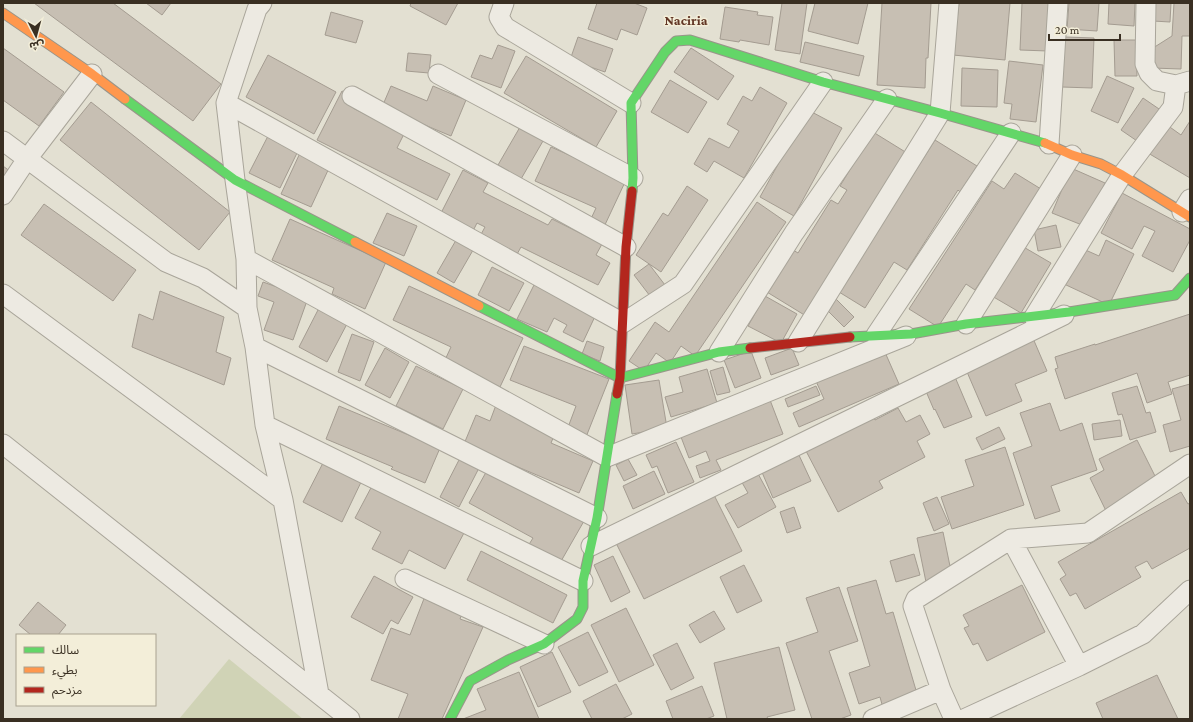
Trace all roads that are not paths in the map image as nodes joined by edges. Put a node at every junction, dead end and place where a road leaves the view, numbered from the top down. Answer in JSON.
{"nodes":[{"id":1,"x":262,"y":3,"type":"edge"},
{"id":2,"x":504,"y":3,"type":"edge"},
{"id":3,"x":948,"y":3,"type":"edge"},
{"id":4,"x":1058,"y":3,"type":"edge"},
{"id":5,"x":1146,"y":3,"type":"edge"},
{"id":6,"x":3,"y":13,"type":"edge"},
{"id":7,"x":92,"y":74,"type":"junction"},
{"id":8,"x":438,"y":74,"type":"dead end"},
{"id":9,"x":823,"y":82,"type":"junction"},
{"id":10,"x":1183,"y":83,"type":"edge"},
{"id":11,"x":352,"y":96,"type":"dead end"},
{"id":12,"x":887,"y":99,"type":"junction"},
{"id":13,"x":226,"y":103,"type":"junction"},
{"id":14,"x":631,"y":103,"type":"junction"},
{"id":15,"x":940,"y":113,"type":"junction"},
{"id":16,"x":1011,"y":133,"type":"junction"},
{"id":17,"x":3,"y":140,"type":"edge"},
{"id":18,"x":1049,"y":144,"type":"junction"},
{"id":19,"x":1072,"y":155,"type":"junction"},
{"id":20,"x":27,"y":159,"type":"junction"},
{"id":21,"x":1122,"y":175,"type":"junction"},
{"id":22,"x":633,"y":178,"type":"junction"},
{"id":23,"x":235,"y":180,"type":"junction"},
{"id":24,"x":3,"y":195,"type":"edge"},
{"id":25,"x":1187,"y":209,"type":"edge"},
{"id":26,"x":626,"y":247,"type":"junction"},
{"id":27,"x":246,"y":259,"type":"junction"},
{"id":28,"x":1190,"y":278,"type":"edge"},
{"id":29,"x":3,"y":294,"type":"edge"},
{"id":30,"x":247,"y":308,"type":"junction"},
{"id":31,"x":1069,"y":312,"type":"junction"},
{"id":32,"x":1034,"y":316,"type":"junction"},
{"id":33,"x":623,"y":323,"type":"junction"},
{"id":34,"x":966,"y":324,"type":"junction"},
{"id":35,"x":912,"y":334,"type":"junction"},
{"id":36,"x":876,"y":335,"type":"junction"},
{"id":37,"x":798,"y":342,"type":"junction"},
{"id":38,"x":255,"y":347,"type":"junction"},
{"id":39,"x":719,"y":352,"type":"junction"},
{"id":40,"x":620,"y":378,"type":"junction"},
{"id":41,"x":265,"y":425,"type":"junction"},
{"id":42,"x":3,"y":444,"type":"edge"},
{"id":43,"x":607,"y":457,"type":"junction"},
{"id":44,"x":1190,"y":464,"type":"edge"},
{"id":45,"x":283,"y":500,"type":"junction"},
{"id":46,"x":597,"y":518,"type":"junction"},
{"id":47,"x":1011,"y":539,"type":"junction"},
{"id":48,"x":591,"y":546,"type":"junction"},
{"id":49,"x":405,"y":579,"type":"dead end"},
{"id":50,"x":583,"y":581,"type":"junction"},
{"id":51,"x":1190,"y":590,"type":"edge"},
{"id":52,"x":544,"y":644,"type":"junction"},
{"id":53,"x":1079,"y":666,"type":"junction"},
{"id":54,"x":941,"y":690,"type":"junction"},
{"id":55,"x":319,"y":694,"type":"junction"},
{"id":56,"x":350,"y":719,"type":"edge"},
{"id":57,"x":450,"y":719,"type":"edge"},
{"id":58,"x":873,"y":719,"type":"edge"},
{"id":59,"x":954,"y":719,"type":"edge"},
{"id":60,"x":964,"y":719,"type":"edge"}],
"edges":[{"from":1,"to":13,"type":"street"},
{"from":2,"to":14,"type":"street"},
{"from":3,"to":15,"type":"street"},
{"from":4,"to":18,"type":"street"},
{"from":5,"to":10,"type":"street"},
{"from":6,"to":7,"type":"street"},
{"from":7,"to":20,"type":"street"},
{"from":7,"to":23,"type":"street"},
{"from":8,"to":22,"type":"street"},
{"from":9,"to":12,"type":"street"},
{"from":9,"to":14,"type":"street"},
{"from":9,"to":33,"type":"street"},
{"from":10,"to":21,"type":"street"},
{"from":11,"to":26,"type":"street"},
{"from":12,"to":15,"type":"street"},
{"from":12,"to":39,"type":"street"},
{"from":13,"to":23,"type":"street"},
{"from":13,"to":33,"type":"street"},
{"from":14,"to":22,"type":"street"},
{"from":15,"to":16,"type":"street"},
{"from":15,"to":37,"type":"street"},
{"from":16,"to":18,"type":"street"},
{"from":16,"to":36,"type":"street"},
{"from":17,"to":20,"type":"street"},
{"from":18,"to":19,"type":"street"},
{"from":19,"to":21,"type":"street"},
{"from":19,"to":34,"type":"street"},
{"from":20,"to":24,"type":"street"},
{"from":20,"to":30,"type":"street"},
{"from":21,"to":25,"type":"street"},
{"from":21,"to":32,"type":"street"},
{"from":22,"to":26,"type":"street"},
{"from":23,"to":27,"type":"street"},
{"from":23,"to":40,"type":"street"},
{"from":26,"to":33,"type":"street"},
{"from":27,"to":30,"type":"street"},
{"from":27,"to":43,"type":"street"},
{"from":28,"to":31,"type":"street"},
{"from":29,"to":45,"type":"street"},
{"from":30,"to":38,"type":"street"},
{"from":31,"to":32,"type":"street"},
{"from":31,"to":48,"type":"street"},
{"from":32,"to":34,"type":"street"},
{"from":33,"to":40,"type":"street"},
{"from":34,"to":35,"type":"street"},
{"from":35,"to":36,"type":"street"},
{"from":35,"to":43,"type":"street"},
{"from":36,"to":37,"type":"street"},
{"from":37,"to":39,"type":"street"},
{"from":38,"to":41,"type":"street"},
{"from":38,"to":46,"type":"street"},
{"from":39,"to":40,"type":"street"},
{"from":40,"to":43,"type":"street"},
{"from":41,"to":45,"type":"street"},
{"from":41,"to":50,"type":"street"},
{"from":42,"to":55,"type":"street"},
{"from":43,"to":46,"type":"street"},
{"from":44,"to":47,"type":"street"},
{"from":45,"to":55,"type":"street"},
{"from":46,"to":48,"type":"street"},
{"from":47,"to":53,"type":"street"},
{"from":47,"to":54,"type":"street"},
{"from":48,"to":50,"type":"street"},
{"from":49,"to":52,"type":"street"},
{"from":50,"to":52,"type":"street"},
{"from":51,"to":53,"type":"street"},
{"from":52,"to":57,"type":"street"},
{"from":53,"to":60,"type":"street"},
{"from":54,"to":58,"type":"street"},
{"from":54,"to":59,"type":"street"},
{"from":55,"to":56,"type":"street"}]}
